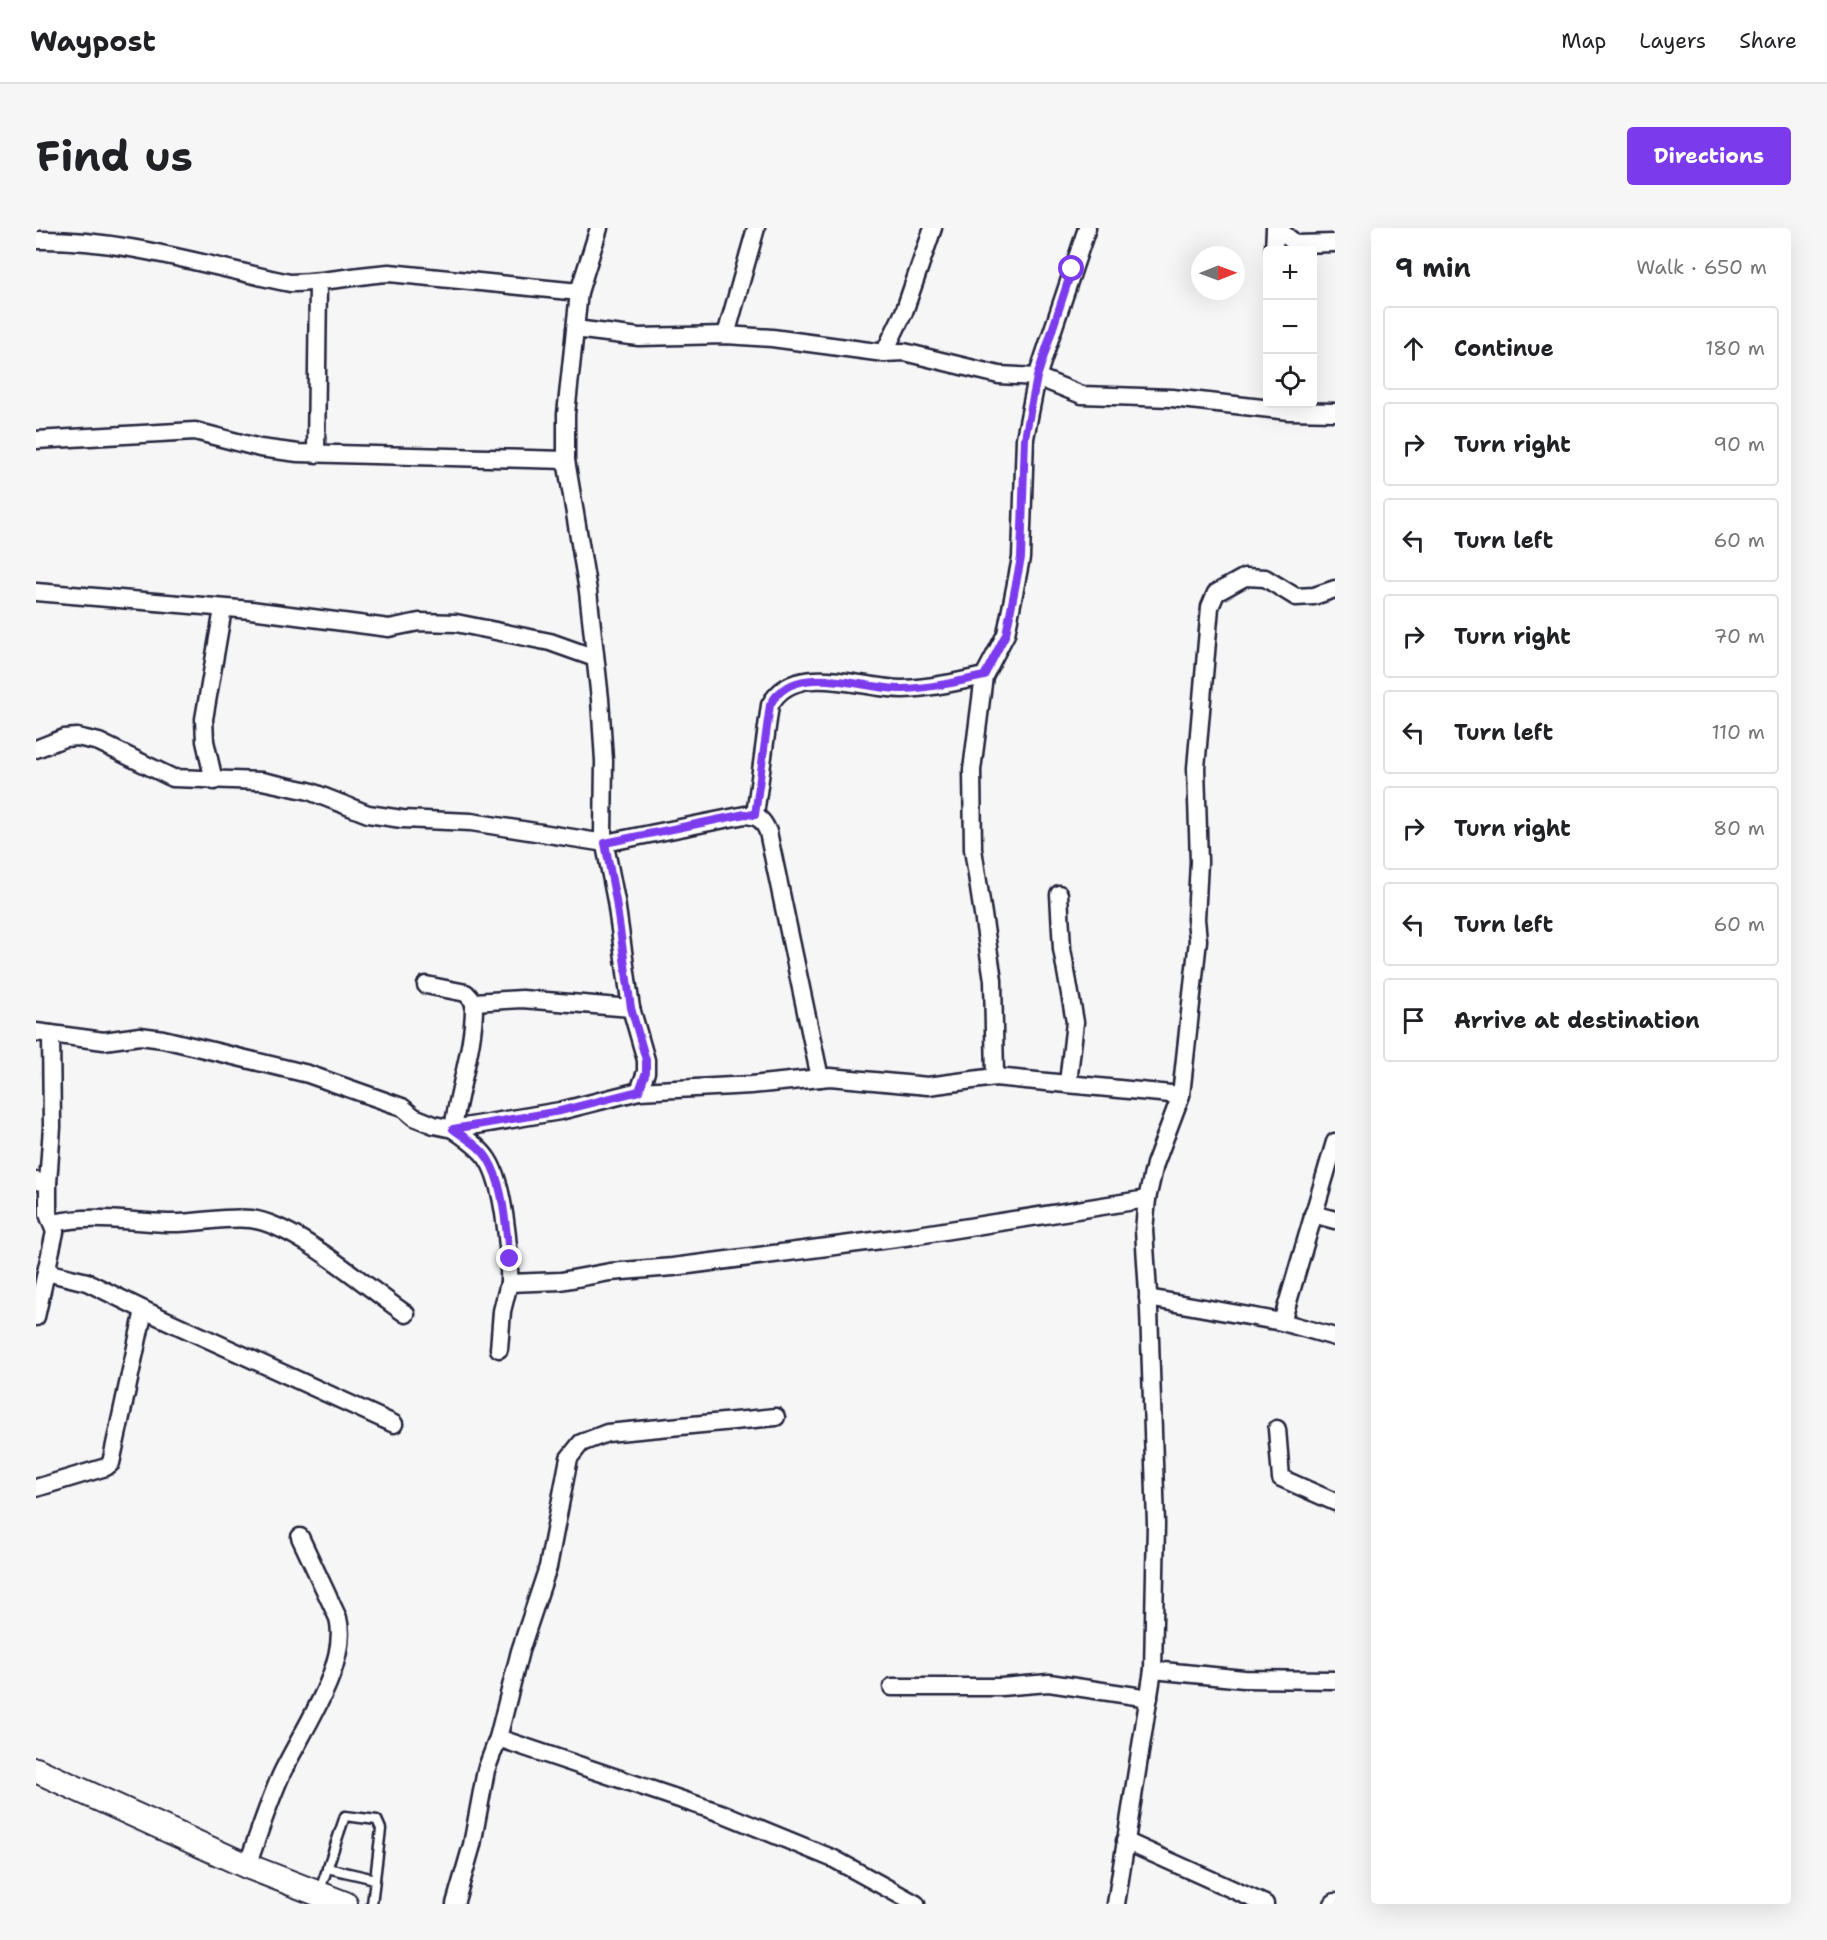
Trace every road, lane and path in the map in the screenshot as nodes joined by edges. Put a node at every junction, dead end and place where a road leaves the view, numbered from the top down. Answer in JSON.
{"nodes":[{"id":1,"x":600,"y":228,"type":"edge"},
{"id":2,"x":756,"y":228,"type":"edge"},
{"id":3,"x":933,"y":228,"type":"edge"},
{"id":4,"x":1087,"y":228,"type":"edge"},
{"id":5,"x":1276,"y":228,"type":"edge"},
{"id":6,"x":36,"y":240,"type":"edge"},
{"id":7,"x":1335,"y":243,"type":"edge"},
{"id":8,"x":1274,"y":246,"type":"edge"},
{"id":9,"x":318,"y":283,"type":"junction"},
{"id":10,"x":579,"y":292,"type":"junction"},
{"id":11,"x":575,"y":329,"type":"junction"},
{"id":12,"x":726,"y":335,"type":"junction"},
{"id":13,"x":884,"y":353,"type":"junction"},
{"id":14,"x":1037,"y":377,"type":"junction"},
{"id":15,"x":1335,"y":412,"type":"edge"},
{"id":16,"x":36,"y":440,"type":"edge"},
{"id":17,"x":316,"y":454,"type":"junction"},
{"id":18,"x":566,"y":460,"type":"junction"},
{"id":19,"x":1335,"y":589,"type":"edge"},
{"id":20,"x":36,"y":592,"type":"edge"},
{"id":21,"x":223,"y":609,"type":"junction"},
{"id":22,"x":595,"y":658,"type":"junction"},
{"id":23,"x":984,"y":676,"type":"junction"},
{"id":24,"x":36,"y":749,"type":"edge"},
{"id":25,"x":214,"y":781,"type":"junction"},
{"id":26,"x":755,"y":815,"type":"junction"},
{"id":27,"x":605,"y":843,"type":"junction"},
{"id":28,"x":1059,"y":894,"type":"dead end"},
{"id":29,"x":426,"y":985,"type":"dead end"},
{"id":30,"x":474,"y":1002,"type":"junction"},
{"id":31,"x":631,"y":1008,"type":"junction"},
{"id":32,"x":44,"y":1033,"type":"edge"},
{"id":33,"x":995,"y":1077,"type":"junction"},
{"id":34,"x":820,"y":1078,"type":"junction"},
{"id":35,"x":1068,"y":1083,"type":"junction"},
{"id":36,"x":639,"y":1091,"type":"junction"},
{"id":37,"x":1181,"y":1095,"type":"junction"},
{"id":38,"x":453,"y":1129,"type":"junction"},
{"id":39,"x":1335,"y":1142,"type":"edge"},
{"id":40,"x":42,"y":1182,"type":"edge"},
{"id":41,"x":1147,"y":1199,"type":"junction"},
{"id":42,"x":1313,"y":1214,"type":"junction"},
{"id":43,"x":1335,"y":1220,"type":"edge"},
{"id":44,"x":54,"y":1223,"type":"junction"},
{"id":45,"x":46,"y":1272,"type":"junction"},
{"id":46,"x":509,"y":1283,"type":"junction"},
{"id":47,"x":1148,"y":1298,"type":"junction"},
{"id":48,"x":144,"y":1310,"type":"junction"},
{"id":49,"x":406,"y":1314,"type":"dead end"},
{"id":50,"x":36,"y":1317,"type":"edge"},
{"id":51,"x":1282,"y":1322,"type":"junction"},
{"id":52,"x":1335,"y":1337,"type":"edge"},
{"id":53,"x":499,"y":1350,"type":"dead end"},
{"id":54,"x":776,"y":1417,"type":"dead end"},
{"id":55,"x":394,"y":1424,"type":"dead end"},
{"id":56,"x":1277,"y":1430,"type":"dead end"},
{"id":57,"x":36,"y":1488,"type":"edge"},
{"id":58,"x":1335,"y":1502,"type":"edge"},
{"id":59,"x":300,"y":1537,"type":"dead end"},
{"id":60,"x":1153,"y":1670,"type":"junction"},
{"id":61,"x":1335,"y":1680,"type":"edge"},
{"id":62,"x":892,"y":1687,"type":"dead end"},
{"id":63,"x":1149,"y":1698,"type":"junction"},
{"id":64,"x":498,"y":1738,"type":"junction"},
{"id":65,"x":36,"y":1770,"type":"edge"},
{"id":66,"x":1125,"y":1841,"type":"junction"},
{"id":67,"x":247,"y":1866,"type":"junction"},
{"id":68,"x":327,"y":1868,"type":"junction"},
{"id":69,"x":375,"y":1880,"type":"junction"},
{"id":70,"x":327,"y":1900,"type":"edge"},
{"id":71,"x":372,"y":1904,"type":"edge"},
{"id":72,"x":455,"y":1904,"type":"edge"},
{"id":73,"x":916,"y":1904,"type":"edge"},
{"id":74,"x":1116,"y":1904,"type":"edge"},
{"id":75,"x":1265,"y":1904,"type":"edge"}],
"edges":[{"from":1,"to":10,"type":"street"},
{"from":2,"to":12,"type":"street"},
{"from":3,"to":13,"type":"street"},
{"from":4,"to":14,"type":"street"},
{"from":5,"to":7,"type":"street"},
{"from":5,"to":8,"type":"street"},
{"from":6,"to":9,"type":"street"},
{"from":9,"to":10,"type":"street"},
{"from":9,"to":17,"type":"street"},
{"from":10,"to":11,"type":"street"},
{"from":11,"to":12,"type":"street"},
{"from":11,"to":18,"type":"street"},
{"from":12,"to":13,"type":"street"},
{"from":13,"to":14,"type":"street"},
{"from":14,"to":15,"type":"street"},
{"from":14,"to":23,"type":"street"},
{"from":16,"to":17,"type":"street"},
{"from":17,"to":18,"type":"street"},
{"from":18,"to":22,"type":"street"},
{"from":19,"to":37,"type":"street"},
{"from":20,"to":21,"type":"street"},
{"from":21,"to":22,"type":"street"},
{"from":21,"to":25,"type":"street"},
{"from":22,"to":27,"type":"street"},
{"from":23,"to":26,"type":"street"},
{"from":23,"to":33,"type":"street"},
{"from":24,"to":25,"type":"street"},
{"from":25,"to":27,"type":"street"},
{"from":26,"to":27,"type":"street"},
{"from":26,"to":34,"type":"street"},
{"from":27,"to":31,"type":"street"},
{"from":28,"to":35,"type":"street"},
{"from":29,"to":30,"type":"street"},
{"from":30,"to":31,"type":"street"},
{"from":30,"to":38,"type":"street"},
{"from":31,"to":36,"type":"street"},
{"from":32,"to":38,"type":"street"},
{"from":32,"to":40,"type":"street"},
{"from":33,"to":34,"type":"street"},
{"from":33,"to":35,"type":"street"},
{"from":34,"to":36,"type":"street"},
{"from":35,"to":37,"type":"street"},
{"from":36,"to":38,"type":"street"},
{"from":37,"to":41,"type":"street"},
{"from":38,"to":46,"type":"street"},
{"from":39,"to":42,"type":"street"},
{"from":40,"to":44,"type":"street"},
{"from":41,"to":46,"type":"street"},
{"from":41,"to":47,"type":"street"},
{"from":42,"to":43,"type":"street"},
{"from":42,"to":51,"type":"street"},
{"from":44,"to":45,"type":"street"},
{"from":44,"to":49,"type":"street"},
{"from":45,"to":48,"type":"street"},
{"from":45,"to":50,"type":"street"},
{"from":46,"to":53,"type":"street"},
{"from":47,"to":51,"type":"street"},
{"from":47,"to":60,"type":"street"},
{"from":48,"to":55,"type":"street"},
{"from":48,"to":57,"type":"street"},
{"from":51,"to":52,"type":"street"},
{"from":54,"to":64,"type":"street"},
{"from":56,"to":58,"type":"street"},
{"from":59,"to":67,"type":"street"},
{"from":60,"to":61,"type":"street"},
{"from":60,"to":63,"type":"street"},
{"from":62,"to":63,"type":"street"},
{"from":63,"to":66,"type":"street"},
{"from":64,"to":72,"type":"street"},
{"from":64,"to":73,"type":"street"},
{"from":65,"to":67,"type":"street"},
{"from":66,"to":74,"type":"street"},
{"from":66,"to":75,"type":"street"},
{"from":67,"to":70,"type":"street"},
{"from":68,"to":69,"type":"lane"},
{"from":68,"to":69,"type":"lane"},
{"from":68,"to":70,"type":"lane"},
{"from":69,"to":71,"type":"lane"}]}
